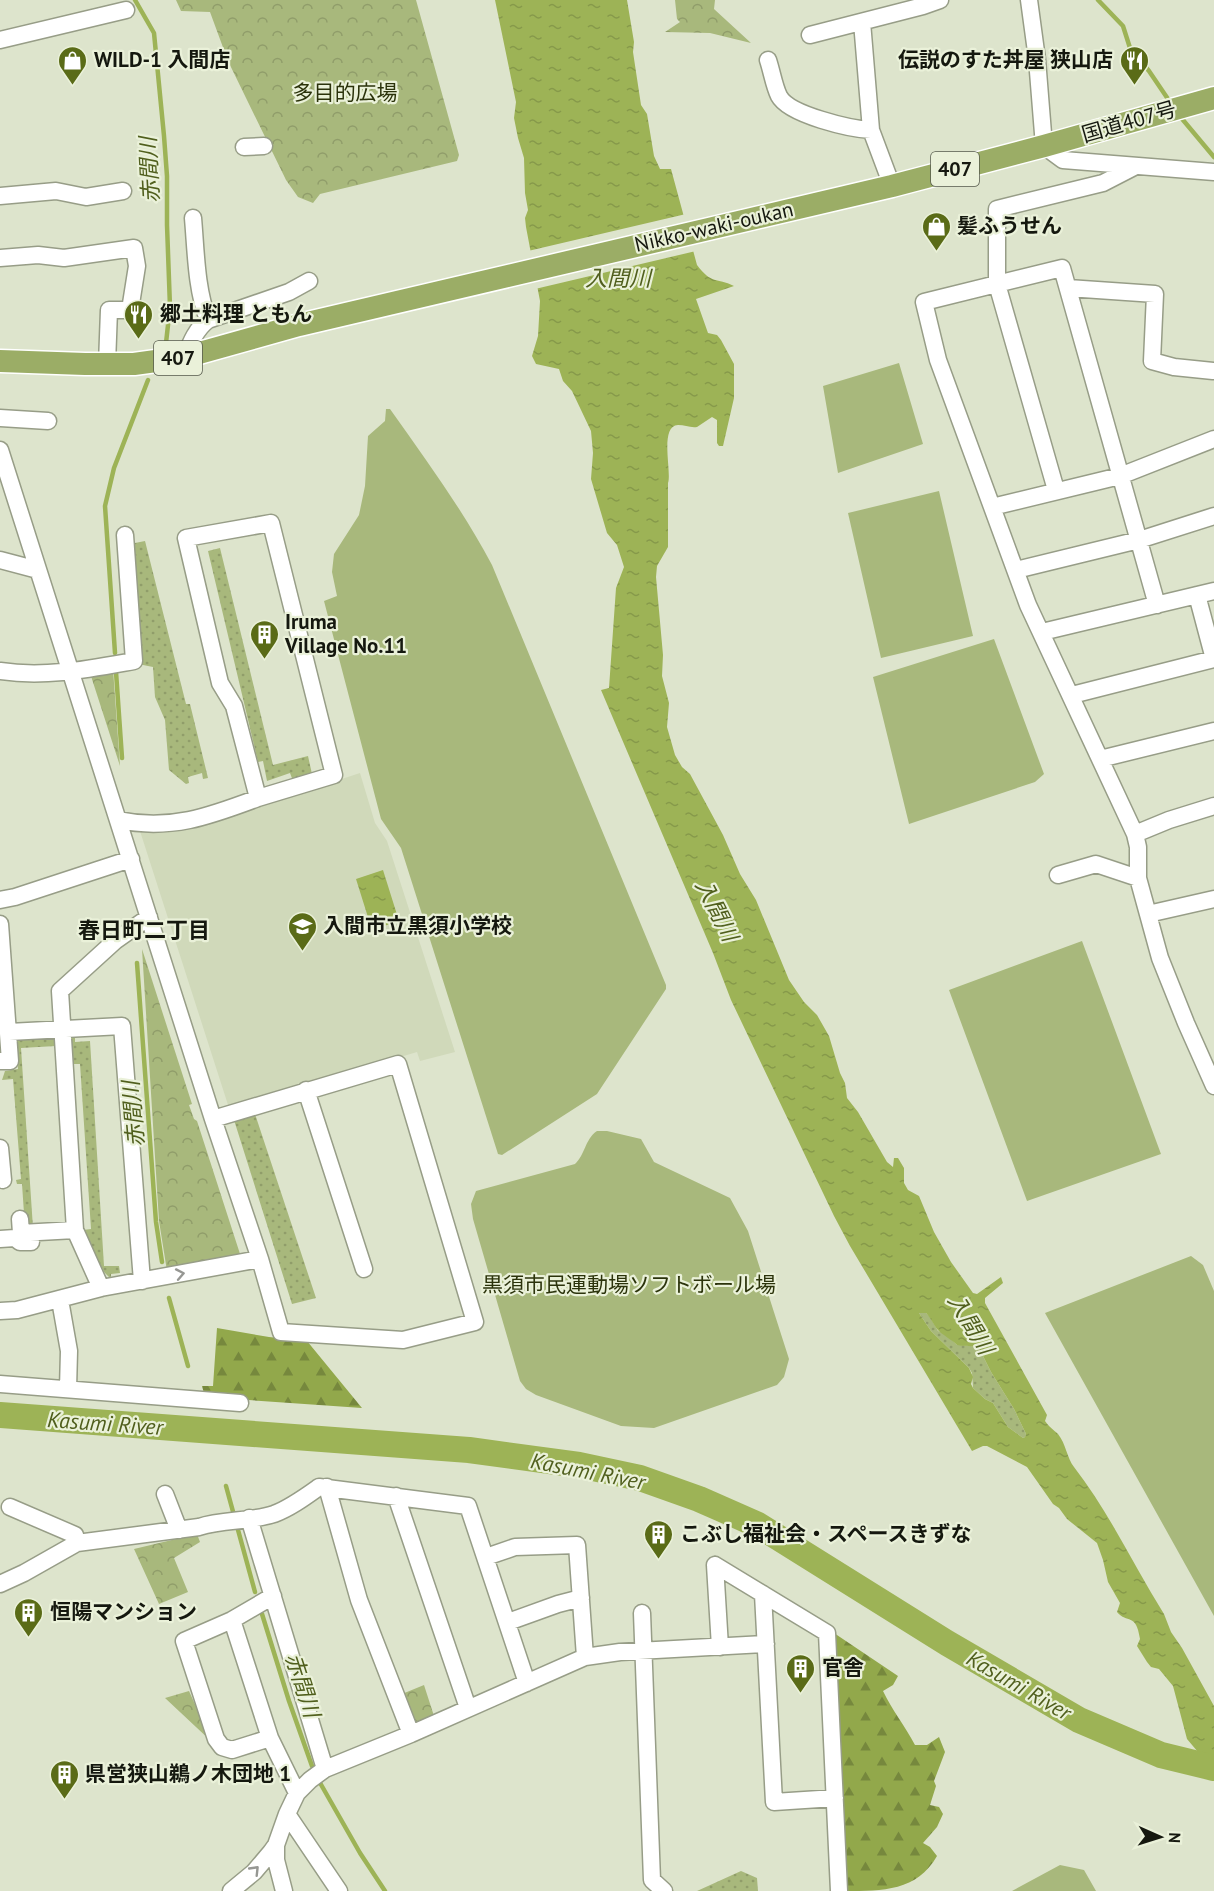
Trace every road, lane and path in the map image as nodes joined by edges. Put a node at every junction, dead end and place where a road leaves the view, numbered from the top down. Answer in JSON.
{"nodes":[{"id":1,"x":940,"y":0,"type":"edge"},
{"id":2,"x":1029,"y":0,"type":"edge"},
{"id":3,"x":126,"y":10,"type":"dead end"},
{"id":4,"x":862,"y":21,"type":"junction"},
{"id":5,"x":810,"y":35,"type":"dead end"},
{"id":6,"x":0,"y":40,"type":"edge"},
{"id":7,"x":768,"y":60,"type":"dead end"},
{"id":8,"x":1214,"y":98,"type":"edge"},
{"id":9,"x":871,"y":130,"type":"junction"},
{"id":10,"x":264,"y":146,"type":"dead end"},
{"id":11,"x":1044,"y":146,"type":"junction"},
{"id":12,"x":244,"y":147,"type":"dead end"},
{"id":13,"x":1136,"y":166,"type":"junction"},
{"id":14,"x":1214,"y":172,"type":"edge"},
{"id":15,"x":892,"y":186,"type":"junction"},
{"id":16,"x":123,"y":191,"type":"dead end"},
{"id":17,"x":0,"y":196,"type":"edge"},
{"id":18,"x":193,"y":218,"type":"dead end"},
{"id":19,"x":0,"y":258,"type":"edge"},
{"id":20,"x":309,"y":281,"type":"dead end"},
{"id":21,"x":997,"y":284,"type":"junction"},
{"id":22,"x":1068,"y":288,"type":"junction"},
{"id":23,"x":208,"y":320,"type":"junction"},
{"id":24,"x":185,"y":357,"type":"junction"},
{"id":25,"x":0,"y":361,"type":"edge"},
{"id":26,"x":108,"y":364,"type":"junction"},
{"id":27,"x":1214,"y":366,"type":"edge"},
{"id":28,"x":0,"y":418,"type":"edge"},
{"id":29,"x":48,"y":421,"type":"dead end"},
{"id":30,"x":1214,"y":439,"type":"edge"},
{"id":31,"x":0,"y":450,"type":"edge"},
{"id":32,"x":1120,"y":476,"type":"junction"},
{"id":33,"x":1056,"y":490,"type":"junction"},
{"id":34,"x":992,"y":507,"type":"junction"},
{"id":35,"x":1214,"y":516,"type":"edge"},
{"id":36,"x":125,"y":535,"type":"dead end"},
{"id":37,"x":1138,"y":540,"type":"junction"},
{"id":38,"x":0,"y":560,"type":"edge"},
{"id":39,"x":39,"y":570,"type":"junction"},
{"id":40,"x":1016,"y":570,"type":"junction"},
{"id":41,"x":1214,"y":591,"type":"edge"},
{"id":42,"x":1197,"y":595,"type":"junction"},
{"id":43,"x":1156,"y":605,"type":"junction"},
{"id":44,"x":1042,"y":632,"type":"junction"},
{"id":45,"x":1214,"y":659,"type":"edge"},
{"id":46,"x":0,"y":671,"type":"edge"},
{"id":47,"x":71,"y":672,"type":"junction"},
{"id":48,"x":1072,"y":695,"type":"junction"},
{"id":49,"x":1214,"y":730,"type":"edge"},
{"id":50,"x":1100,"y":759,"type":"junction"},
{"id":51,"x":258,"y":798,"type":"junction"},
{"id":52,"x":1214,"y":806,"type":"edge"},
{"id":53,"x":118,"y":820,"type":"junction"},
{"id":54,"x":1136,"y":834,"type":"junction"},
{"id":55,"x":131,"y":860,"type":"junction"},
{"id":56,"x":1058,"y":875,"type":"dead end"},
{"id":57,"x":1138,"y":878,"type":"junction"},
{"id":58,"x":1214,"y":899,"type":"edge"},
{"id":59,"x":0,"y":900,"type":"edge"},
{"id":60,"x":1148,"y":914,"type":"junction"},
{"id":61,"x":149,"y":917,"type":"junction"},
{"id":62,"x":0,"y":924,"type":"edge"},
{"id":63,"x":62,"y":1030,"type":"junction"},
{"id":64,"x":9,"y":1032,"type":"junction"},
{"id":65,"x":0,"y":1061,"type":"edge"},
{"id":66,"x":1214,"y":1086,"type":"edge"},
{"id":67,"x":306,"y":1090,"type":"junction"},
{"id":68,"x":213,"y":1119,"type":"junction"},
{"id":69,"x":0,"y":1148,"type":"edge"},
{"id":70,"x":3,"y":1180,"type":"dead end"},
{"id":71,"x":20,"y":1219,"type":"dead end"},
{"id":72,"x":75,"y":1230,"type":"junction"},
{"id":73,"x":0,"y":1239,"type":"edge"},
{"id":74,"x":31,"y":1242,"type":"dead end"},
{"id":75,"x":260,"y":1259,"type":"junction"},
{"id":76,"x":364,"y":1269,"type":"dead end"},
{"id":77,"x":142,"y":1281,"type":"junction"},
{"id":78,"x":101,"y":1288,"type":"junction"},
{"id":79,"x":60,"y":1300,"type":"junction"},
{"id":80,"x":0,"y":1311,"type":"edge"},
{"id":81,"x":0,"y":1384,"type":"edge"},
{"id":82,"x":69,"y":1389,"type":"junction"},
{"id":83,"x":240,"y":1403,"type":"dead end"},
{"id":84,"x":327,"y":1488,"type":"junction"},
{"id":85,"x":165,"y":1494,"type":"dead end"},
{"id":86,"x":396,"y":1496,"type":"junction"},
{"id":87,"x":10,"y":1507,"type":"dead end"},
{"id":88,"x":249,"y":1518,"type":"junction"},
{"id":89,"x":179,"y":1530,"type":"junction"},
{"id":90,"x":76,"y":1543,"type":"junction"},
{"id":91,"x":486,"y":1557,"type":"junction"},
{"id":92,"x":0,"y":1584,"type":"edge"},
{"id":93,"x":763,"y":1594,"type":"junction"},
{"id":94,"x":273,"y":1596,"type":"junction"},
{"id":95,"x":581,"y":1598,"type":"junction"},
{"id":96,"x":642,"y":1614,"type":"dead end"},
{"id":97,"x":232,"y":1620,"type":"junction"},
{"id":98,"x":508,"y":1622,"type":"junction"},
{"id":99,"x":766,"y":1644,"type":"junction"},
{"id":100,"x":720,"y":1647,"type":"junction"},
{"id":101,"x":644,"y":1651,"type":"junction"},
{"id":102,"x":585,"y":1657,"type":"junction"},
{"id":103,"x":527,"y":1683,"type":"junction"},
{"id":104,"x":468,"y":1708,"type":"junction"},
{"id":105,"x":411,"y":1734,"type":"junction"},
{"id":106,"x":270,"y":1738,"type":"junction"},
{"id":107,"x":326,"y":1769,"type":"junction"},
{"id":108,"x":297,"y":1793,"type":"junction"},
{"id":109,"x":835,"y":1798,"type":"junction"},
{"id":110,"x":287,"y":1814,"type":"junction"},
{"id":111,"x":276,"y":1845,"type":"junction"},
{"id":112,"x":231,"y":1891,"type":"edge"},
{"id":113,"x":284,"y":1891,"type":"edge"},
{"id":114,"x":339,"y":1891,"type":"edge"},
{"id":115,"x":664,"y":1891,"type":"edge"},
{"id":116,"x":839,"y":1891,"type":"edge"}],
"edges":[{"from":1,"to":4,"type":"street"},
{"from":2,"to":11,"type":"street"},
{"from":3,"to":6,"type":"street"},
{"from":4,"to":5,"type":"street"},
{"from":4,"to":9,"type":"street"},
{"from":7,"to":9,"type":"street"},
{"from":8,"to":11,"type":"highway","name":"国道407号","number":"407"},
{"from":9,"to":15,"type":"street"},
{"from":10,"to":12,"type":"street"},
{"from":11,"to":13,"type":"street"},
{"from":11,"to":15,"type":"highway","name":"Nikko-waki-oukan","number":"407"},
{"from":13,"to":14,"type":"street"},
{"from":13,"to":21,"type":"street"},
{"from":15,"to":24,"type":"highway","name":"Nikko-waki-oukan","number":"407"},
{"from":16,"to":17,"type":"street"},
{"from":18,"to":23,"type":"street"},
{"from":19,"to":26,"type":"street"},
{"from":20,"to":23,"type":"street"},
{"from":21,"to":22,"type":"street"},
{"from":21,"to":33,"type":"street"},
{"from":21,"to":34,"type":"street"},
{"from":22,"to":27,"type":"street"},
{"from":22,"to":32,"type":"street"},
{"from":23,"to":24,"type":"street"},
{"from":24,"to":26,"type":"highway","name":"Nikko-waki-oukan","number":"407"},
{"from":25,"to":26,"type":"highway","name":"Nikko-waki-oukan","number":"407"},
{"from":28,"to":29,"type":"street"},
{"from":30,"to":32,"type":"street"},
{"from":31,"to":39,"type":"street"},
{"from":32,"to":33,"type":"street"},
{"from":32,"to":37,"type":"street"},
{"from":33,"to":34,"type":"street"},
{"from":34,"to":40,"type":"street"},
{"from":35,"to":37,"type":"street"},
{"from":36,"to":47,"type":"street"},
{"from":37,"to":40,"type":"street"},
{"from":37,"to":43,"type":"street"},
{"from":38,"to":39,"type":"street"},
{"from":39,"to":47,"type":"street"},
{"from":40,"to":44,"type":"street"},
{"from":41,"to":42,"type":"street"},
{"from":42,"to":43,"type":"street"},
{"from":42,"to":45,"type":"street"},
{"from":43,"to":44,"type":"street"},
{"from":44,"to":48,"type":"street"},
{"from":45,"to":48,"type":"street"},
{"from":46,"to":47,"type":"street"},
{"from":47,"to":53,"type":"street"},
{"from":48,"to":50,"type":"street"},
{"from":49,"to":50,"type":"street"},
{"from":50,"to":54,"type":"street"},
{"from":51,"to":51,"type":"street"},
{"from":51,"to":53,"type":"street"},
{"from":52,"to":54,"type":"street"},
{"from":53,"to":55,"type":"street"},
{"from":54,"to":57,"type":"street"},
{"from":55,"to":59,"type":"street"},
{"from":55,"to":61,"type":"street"},
{"from":56,"to":57,"type":"street"},
{"from":57,"to":60,"type":"street"},
{"from":58,"to":60,"type":"street"},
{"from":60,"to":66,"type":"street"},
{"from":61,"to":63,"type":"street"},
{"from":61,"to":68,"type":"street"},
{"from":62,"to":64,"type":"street"},
{"from":63,"to":64,"type":"street"},
{"from":63,"to":72,"type":"street"},
{"from":63,"to":77,"type":"street"},
{"from":64,"to":65,"type":"street"},
{"from":67,"to":68,"type":"street"},
{"from":67,"to":75,"type":"street"},
{"from":67,"to":76,"type":"street"},
{"from":68,"to":75,"type":"street"},
{"from":69,"to":70,"type":"street"},
{"from":71,"to":72,"type":"street"},
{"from":72,"to":78,"type":"street"},
{"from":73,"to":74,"type":"street"},
{"from":77,"to":75,"type":"street","one_way":true},
{"from":77,"to":78,"type":"street"},
{"from":78,"to":79,"type":"street"},
{"from":79,"to":80,"type":"street"},
{"from":79,"to":82,"type":"street"},
{"from":81,"to":82,"type":"street"},
{"from":82,"to":83,"type":"street"},
{"from":84,"to":86,"type":"street"},
{"from":84,"to":88,"type":"street"},
{"from":84,"to":105,"type":"street"},
{"from":85,"to":89,"type":"street"},
{"from":86,"to":91,"type":"street"},
{"from":86,"to":104,"type":"street"},
{"from":87,"to":90,"type":"street"},
{"from":88,"to":89,"type":"street"},
{"from":88,"to":94,"type":"street"},
{"from":89,"to":90,"type":"street"},
{"from":90,"to":92,"type":"street"},
{"from":91,"to":95,"type":"street"},
{"from":91,"to":98,"type":"street"},
{"from":93,"to":99,"type":"street"},
{"from":93,"to":100,"type":"street"},
{"from":93,"to":109,"type":"street"},
{"from":94,"to":97,"type":"street"},
{"from":94,"to":107,"type":"street"},
{"from":95,"to":98,"type":"street"},
{"from":95,"to":102,"type":"street"},
{"from":96,"to":101,"type":"street"},
{"from":97,"to":106,"type":"street"},
{"from":97,"to":106,"type":"street"},
{"from":98,"to":103,"type":"street"},
{"from":99,"to":100,"type":"street"},
{"from":99,"to":109,"type":"street"},
{"from":100,"to":101,"type":"street"},
{"from":101,"to":102,"type":"street"},
{"from":101,"to":115,"type":"street"},
{"from":102,"to":103,"type":"street"},
{"from":103,"to":104,"type":"street"},
{"from":104,"to":105,"type":"street"},
{"from":105,"to":107,"type":"street"},
{"from":106,"to":108,"type":"street"},
{"from":107,"to":108,"type":"street"},
{"from":108,"to":110,"type":"street"},
{"from":109,"to":116,"type":"street"},
{"from":110,"to":111,"type":"street"},
{"from":110,"to":114,"type":"street"},
{"from":112,"to":111,"type":"street","one_way":true},
{"from":111,"to":113,"type":"street"}]}
